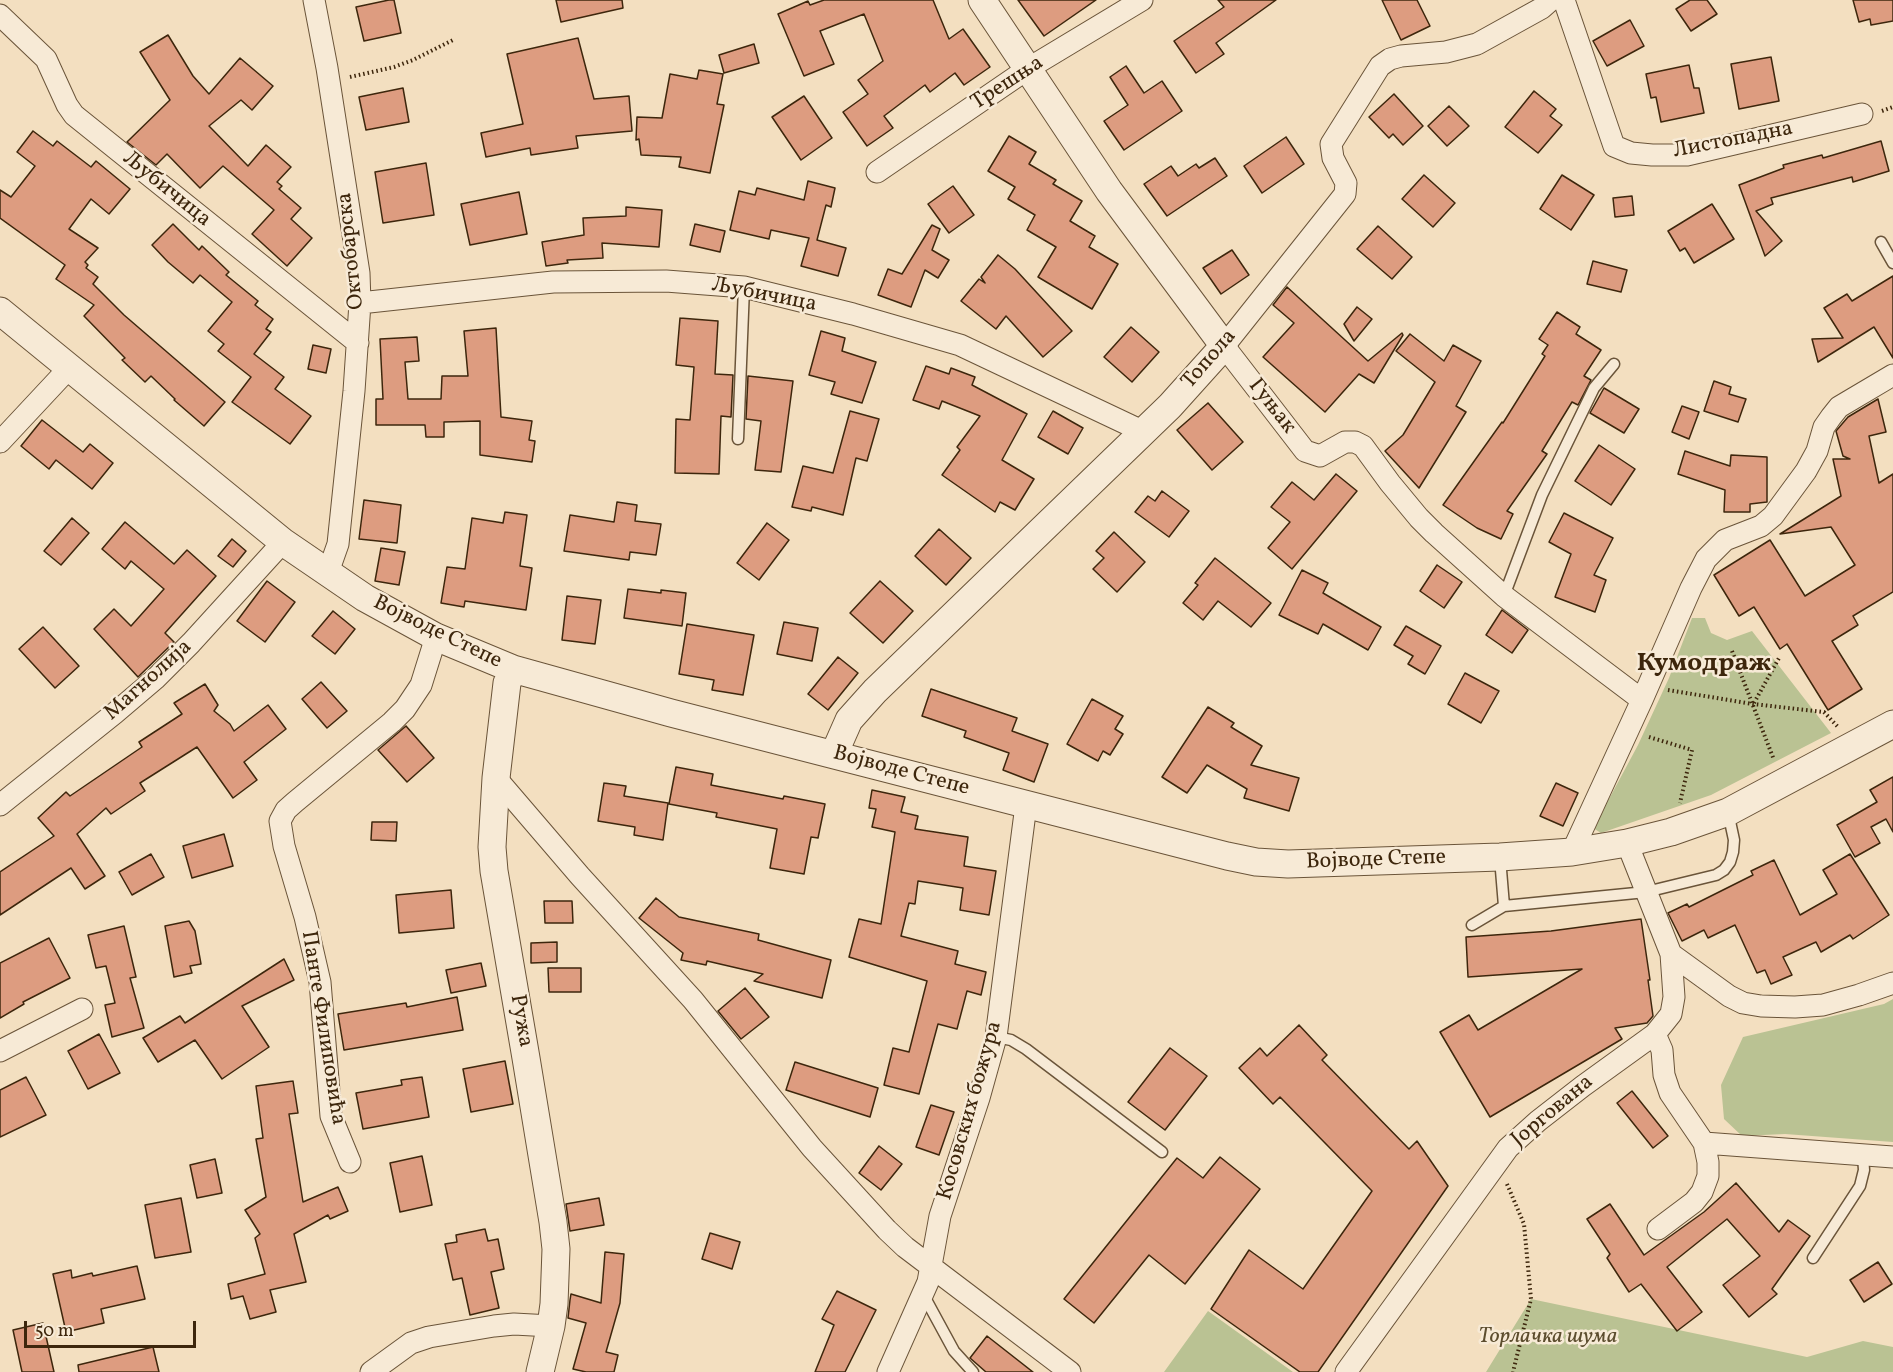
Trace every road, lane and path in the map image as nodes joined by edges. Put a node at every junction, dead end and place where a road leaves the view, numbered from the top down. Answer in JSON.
{"nodes":[{"id":1,"x":314,"y":0,"type":"edge"},
{"id":2,"x":982,"y":0,"type":"edge"},
{"id":3,"x":1143,"y":0,"type":"edge"},
{"id":4,"x":1551,"y":0,"type":"edge"},
{"id":5,"x":1563,"y":0,"type":"edge"},
{"id":6,"x":0,"y":15,"type":"edge"},
{"id":7,"x":453,"y":40,"type":"dead end"},
{"id":8,"x":1029,"y":68,"type":"junction"},
{"id":9,"x":340,"y":80,"type":"dead end"},
{"id":10,"x":1862,"y":114,"type":"dead end"},
{"id":11,"x":877,"y":172,"type":"dead end"},
{"id":12,"x":1881,"y":242,"type":"dead end"},
{"id":13,"x":1893,"y":263,"type":"edge"},
{"id":14,"x":744,"y":287,"type":"junction"},
{"id":15,"x":360,"y":303,"type":"junction"},
{"id":16,"x":0,"y":311,"type":"edge"},
{"id":17,"x":357,"y":343,"type":"junction"},
{"id":18,"x":1224,"y":346,"type":"junction"},
{"id":19,"x":1614,"y":364,"type":"dead end"},
{"id":20,"x":70,"y":368,"type":"junction"},
{"id":21,"x":1893,"y":375,"type":"edge"},
{"id":22,"x":1144,"y":432,"type":"junction"},
{"id":23,"x":738,"y":439,"type":"dead end"},
{"id":24,"x":0,"y":442,"type":"edge"},
{"id":25,"x":283,"y":542,"type":"junction"},
{"id":26,"x":326,"y":573,"type":"junction"},
{"id":27,"x":1504,"y":596,"type":"junction"},
{"id":28,"x":436,"y":636,"type":"junction"},
{"id":29,"x":1732,"y":651,"type":"dead end"},
{"id":30,"x":1779,"y":658,"type":"dead end"},
{"id":31,"x":513,"y":669,"type":"junction"},
{"id":32,"x":1660,"y":689,"type":"dead end"},
{"id":33,"x":1642,"y":700,"type":"junction"},
{"id":34,"x":1754,"y":704,"type":"junction"},
{"id":35,"x":1893,"y":724,"type":"edge"},
{"id":36,"x":1845,"y":734,"type":"dead end"},
{"id":37,"x":1646,"y":737,"type":"dead end"},
{"id":38,"x":834,"y":754,"type":"junction"},
{"id":39,"x":1778,"y":770,"type":"dead end"},
{"id":40,"x":495,"y":778,"type":"junction"},
{"id":41,"x":0,"y":805,"type":"edge"},
{"id":42,"x":1026,"y":805,"type":"junction"},
{"id":43,"x":1680,"y":805,"type":"dead end"},
{"id":44,"x":1728,"y":812,"type":"junction"},
{"id":45,"x":1627,"y":843,"type":"junction"},
{"id":46,"x":1572,"y":852,"type":"junction"},
{"id":47,"x":1500,"y":857,"type":"junction"},
{"id":48,"x":1646,"y":892,"type":"junction"},
{"id":49,"x":1504,"y":906,"type":"junction"},
{"id":50,"x":1472,"y":925,"type":"dead end"},
{"id":51,"x":1671,"y":954,"type":"junction"},
{"id":52,"x":1893,"y":983,"type":"edge"},
{"id":53,"x":82,"y":1009,"type":"dead end"},
{"id":54,"x":1655,"y":1034,"type":"junction"},
{"id":55,"x":996,"y":1037,"type":"junction"},
{"id":56,"x":0,"y":1051,"type":"edge"},
{"id":57,"x":1704,"y":1143,"type":"junction"},
{"id":58,"x":1162,"y":1152,"type":"dead end"},
{"id":59,"x":1863,"y":1156,"type":"junction"},
{"id":60,"x":1893,"y":1157,"type":"edge"},
{"id":61,"x":350,"y":1162,"type":"dead end"},
{"id":62,"x":1505,"y":1179,"type":"dead end"},
{"id":63,"x":1658,"y":1229,"type":"dead end"},
{"id":64,"x":1813,"y":1258,"type":"dead end"},
{"id":65,"x":932,"y":1266,"type":"junction"},
{"id":66,"x":923,"y":1294,"type":"junction"},
{"id":67,"x":551,"y":1326,"type":"junction"},
{"id":68,"x":370,"y":1372,"type":"edge"},
{"id":69,"x":540,"y":1372,"type":"edge"},
{"id":70,"x":888,"y":1372,"type":"edge"},
{"id":71,"x":973,"y":1372,"type":"edge"},
{"id":72,"x":1070,"y":1372,"type":"edge"},
{"id":73,"x":1346,"y":1372,"type":"edge"},
{"id":74,"x":1513,"y":1372,"type":"edge"}],
"edges":[{"from":1,"to":15,"type":"street","name":"Октобарска"},
{"from":2,"to":8,"type":"street","name":"Гуњак"},
{"from":3,"to":8,"type":"street","name":"Трешња"},
{"from":4,"to":18,"type":"street","name":"Топола"},
{"from":5,"to":10,"type":"street","name":"Листопадна"},
{"from":6,"to":17,"type":"street","name":"Љубичица"},
{"from":7,"to":9,"type":"path"},
{"from":8,"to":11,"type":"street","name":"Трешња"},
{"from":8,"to":18,"type":"street","name":"Гуњак"},
{"from":12,"to":13,"type":"lane"},
{"from":14,"to":15,"type":"street","name":"Љубичица"},
{"from":14,"to":22,"type":"street","name":"Љубичица"},
{"from":14,"to":23,"type":"lane"},
{"from":15,"to":17,"type":"street","name":"Октобарска"},
{"from":16,"to":20,"type":"street","name":"Војводе Степе"},
{"from":17,"to":26,"type":"street","name":"Октобарска"},
{"from":18,"to":22,"type":"street","name":"Топола"},
{"from":18,"to":27,"type":"street","name":"Гуњак"},
{"from":19,"to":27,"type":"lane"},
{"from":20,"to":24,"type":"street"},
{"from":20,"to":25,"type":"street","name":"Војводе Степе"},
{"from":21,"to":33,"type":"street"},
{"from":22,"to":38,"type":"street","name":"Топола"},
{"from":25,"to":26,"type":"street","name":"Војводе Степе"},
{"from":25,"to":41,"type":"street","name":"Магнолија"},
{"from":26,"to":28,"type":"street","name":"Војводе Степе"},
{"from":27,"to":33,"type":"street","name":"Гуњак"},
{"from":28,"to":31,"type":"street","name":"Војводе Степе"},
{"from":28,"to":61,"type":"street","name":"Панте Филиповића"},
{"from":29,"to":34,"type":"path"},
{"from":30,"to":34,"type":"path"},
{"from":31,"to":38,"type":"street","name":"Војводе Степе"},
{"from":31,"to":40,"type":"street","name":"Ружа"},
{"from":32,"to":34,"type":"path"},
{"from":33,"to":46,"type":"street"},
{"from":34,"to":36,"type":"path"},
{"from":34,"to":39,"type":"path"},
{"from":35,"to":44,"type":"street","name":"Војводе Степе"},
{"from":37,"to":43,"type":"path"},
{"from":38,"to":42,"type":"street","name":"Војводе Степе"},
{"from":40,"to":65,"type":"street"},
{"from":40,"to":67,"type":"street","name":"Ружа"},
{"from":42,"to":47,"type":"street","name":"Војводе Степе"},
{"from":42,"to":55,"type":"street","name":"Косовских божура"},
{"from":44,"to":45,"type":"street","name":"Војводе Степе"},
{"from":44,"to":48,"type":"lane"},
{"from":45,"to":46,"type":"street","name":"Војводе Степе"},
{"from":45,"to":48,"type":"street","name":"Јоргована"},
{"from":46,"to":47,"type":"street","name":"Војводе Степе"},
{"from":47,"to":49,"type":"lane"},
{"from":48,"to":49,"type":"lane"},
{"from":48,"to":51,"type":"street","name":"Јоргована"},
{"from":49,"to":50,"type":"lane"},
{"from":51,"to":52,"type":"street"},
{"from":51,"to":54,"type":"street","name":"Јоргована"},
{"from":53,"to":56,"type":"street"},
{"from":54,"to":57,"type":"street"},
{"from":54,"to":73,"type":"street","name":"Јоргована"},
{"from":55,"to":58,"type":"lane"},
{"from":55,"to":65,"type":"street","name":"Косовских божура"},
{"from":57,"to":59,"type":"street"},
{"from":57,"to":63,"type":"street"},
{"from":59,"to":60,"type":"street"},
{"from":59,"to":64,"type":"lane"},
{"from":62,"to":74,"type":"path"},
{"from":65,"to":66,"type":"street","name":"Косовских божура"},
{"from":65,"to":72,"type":"street"},
{"from":66,"to":70,"type":"street","name":"Косовских божура"},
{"from":66,"to":71,"type":"lane"},
{"from":67,"to":68,"type":"street"},
{"from":67,"to":69,"type":"street","name":"Ружа"}]}
